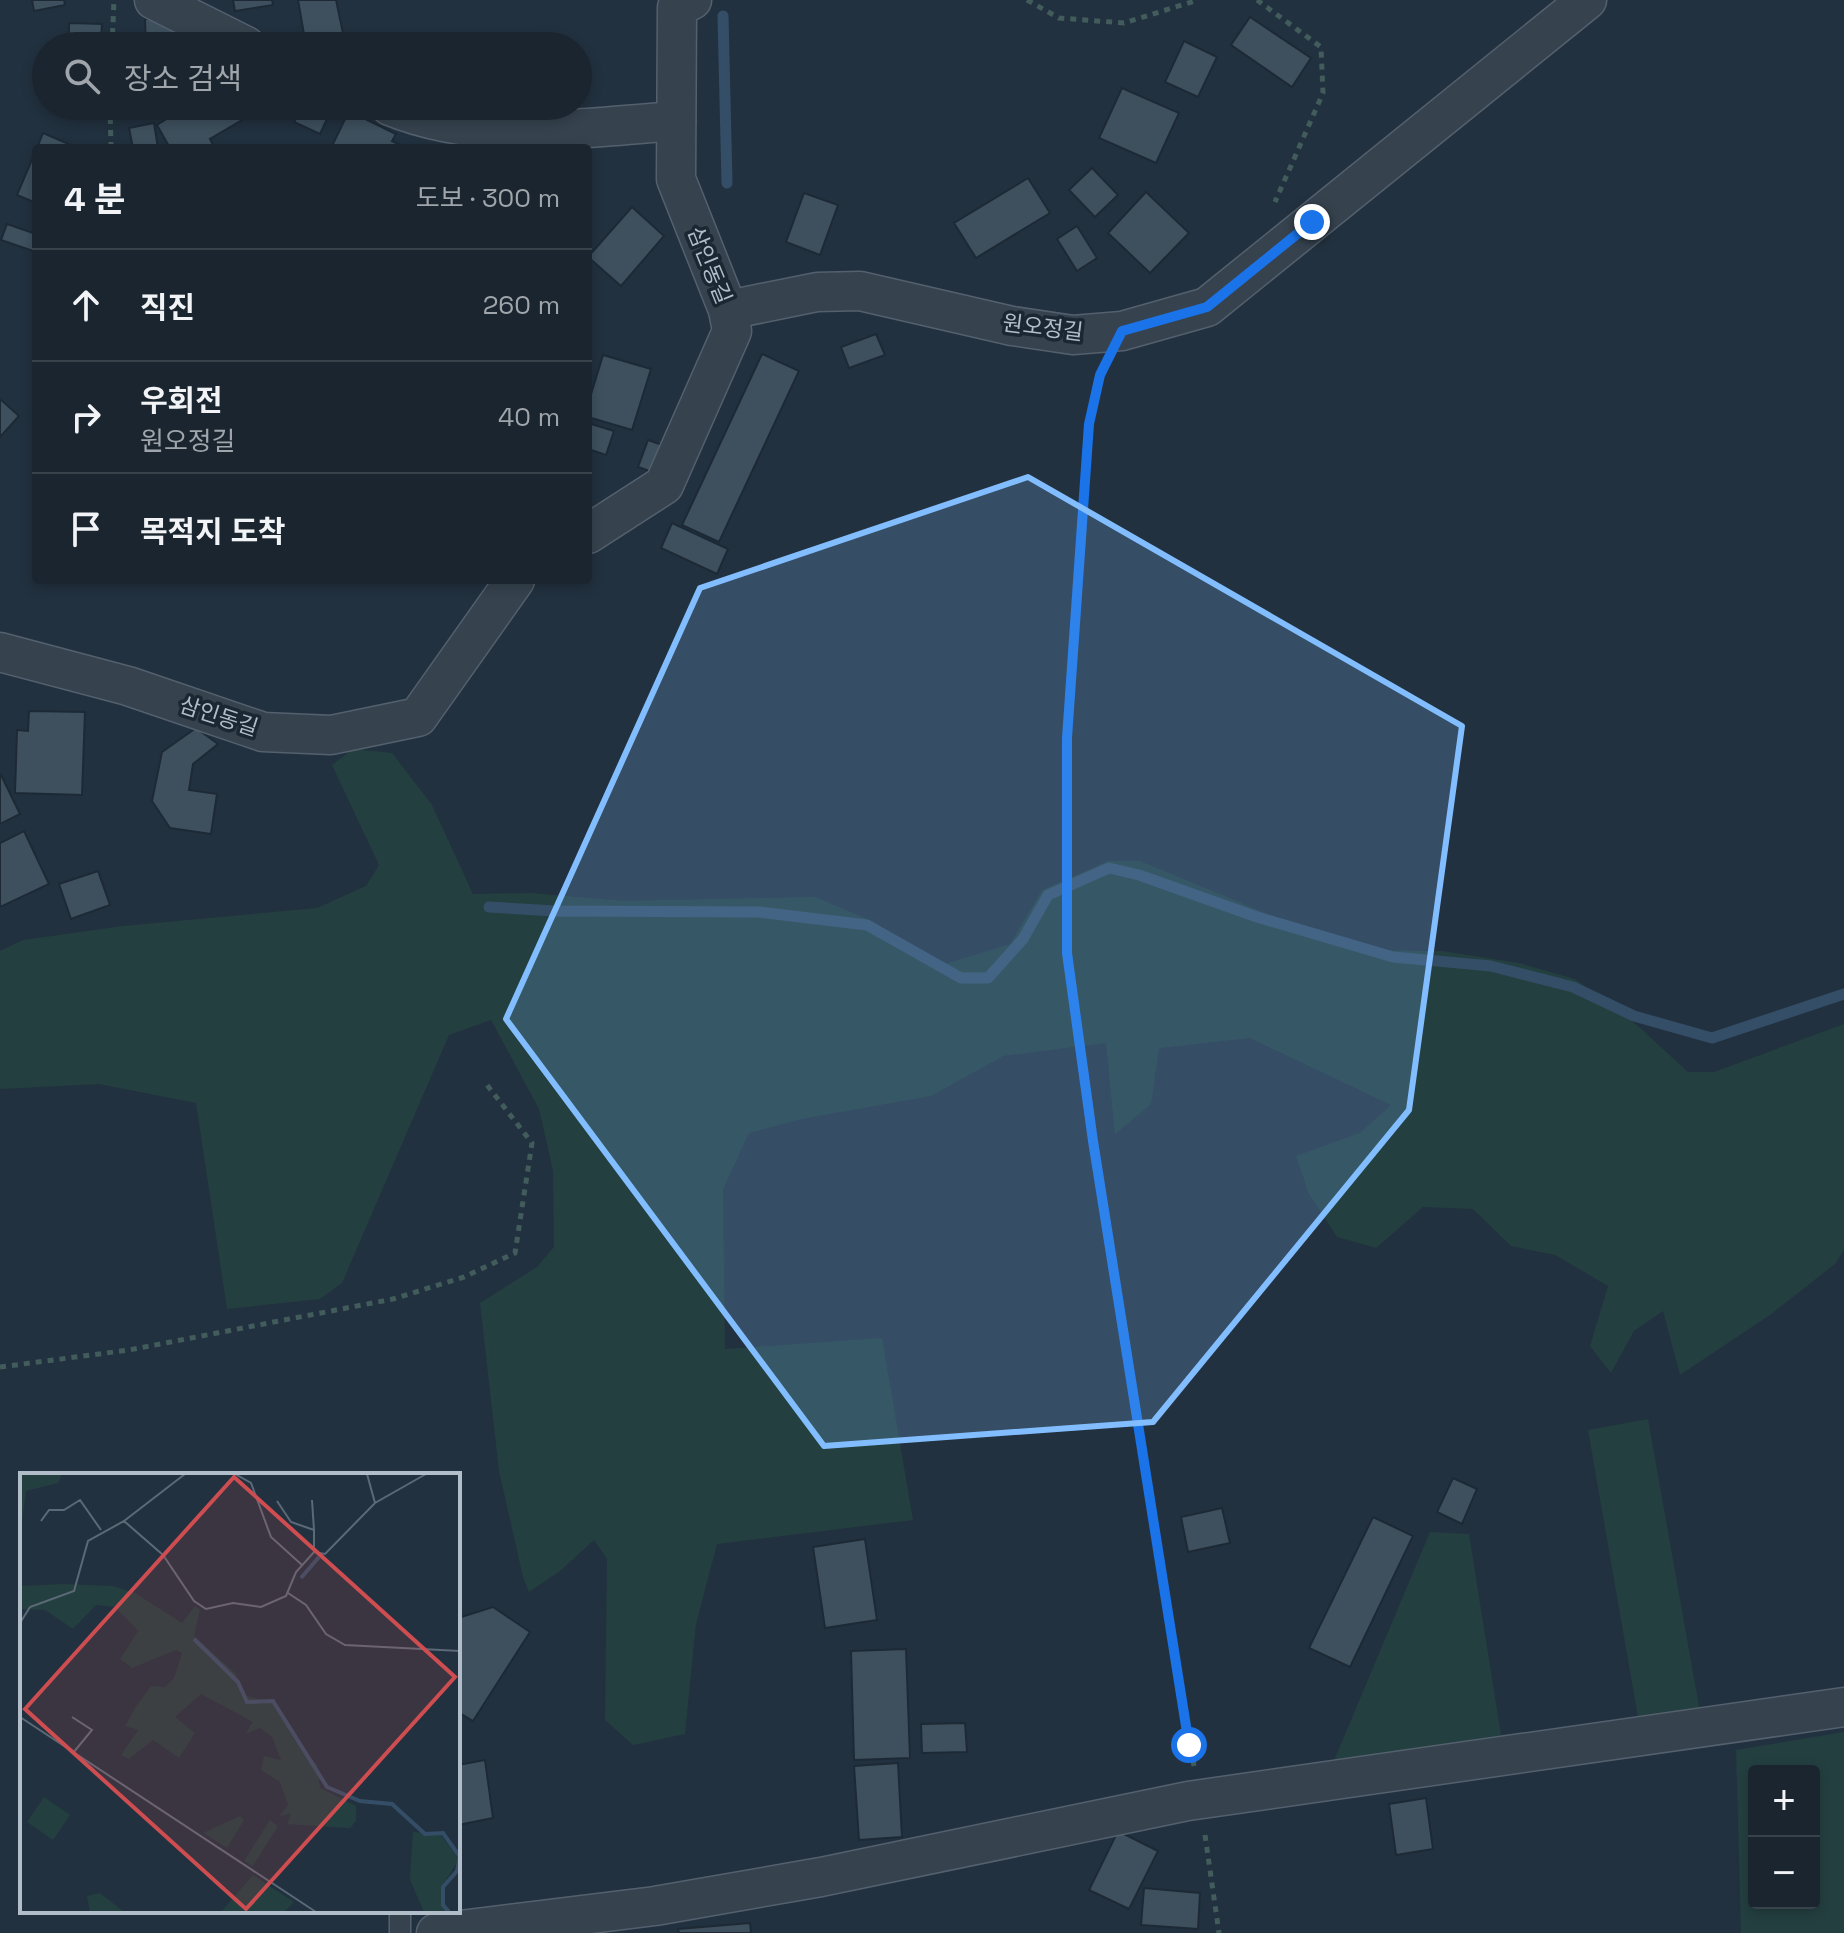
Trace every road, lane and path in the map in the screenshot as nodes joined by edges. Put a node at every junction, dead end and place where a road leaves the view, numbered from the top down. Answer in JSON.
{"nodes":[{"id":1,"x":114,"y":0,"type":"edge"},
{"id":2,"x":154,"y":0,"type":"edge"},
{"id":3,"x":1027,"y":0,"type":"edge"},
{"id":4,"x":1198,"y":0,"type":"edge"},
{"id":5,"x":1257,"y":0,"type":"edge"},
{"id":6,"x":1587,"y":0,"type":"edge"},
{"id":7,"x":681,"y":3,"type":"edge"},
{"id":8,"x":113,"y":32,"type":"edge"},
{"id":9,"x":218,"y":32,"type":"edge"},
{"id":10,"x":110,"y":120,"type":"edge"},
{"id":11,"x":430,"y":120,"type":"edge"},
{"id":12,"x":676,"y":121,"type":"junction"},
{"id":13,"x":111,"y":144,"type":"edge"},
{"id":14,"x":1272,"y":210,"type":"dead end"},
{"id":15,"x":728,"y":310,"type":"junction"},
{"id":16,"x":1122,"y":331,"type":"junction"},
{"id":17,"x":592,"y":531,"type":"edge"},
{"id":18,"x":512,"y":584,"type":"edge"},
{"id":19,"x":0,"y":652,"type":"edge"},
{"id":20,"x":487,"y":1085,"type":"dead end"},
{"id":21,"x":0,"y":1367,"type":"edge"},
{"id":22,"x":1844,"y":1707,"type":"edge"},
{"id":23,"x":1200,"y":1799,"type":"junction"},
{"id":24,"x":436,"y":1933,"type":"edge"},
{"id":25,"x":1219,"y":1933,"type":"edge"}],
"edges":[{"from":1,"to":8,"type":"path"},
{"from":2,"to":9,"type":"street"},
{"from":3,"to":4,"type":"path"},
{"from":5,"to":14,"type":"path"},
{"from":6,"to":16,"type":"street","name":"원오정길"},
{"from":7,"to":12,"type":"street","name":"삼인동길"},
{"from":10,"to":13,"type":"path"},
{"from":11,"to":12,"type":"street"},
{"from":12,"to":15,"type":"street","name":"삼인동길"},
{"from":15,"to":16,"type":"street","name":"원오정길"},
{"from":15,"to":17,"type":"street","name":"삼인동길"},
{"from":16,"to":23,"type":"path"},
{"from":18,"to":19,"type":"street","name":"삼인동길"},
{"from":20,"to":21,"type":"path"},
{"from":22,"to":23,"type":"street"},
{"from":23,"to":24,"type":"street"},
{"from":23,"to":25,"type":"path"}]}
